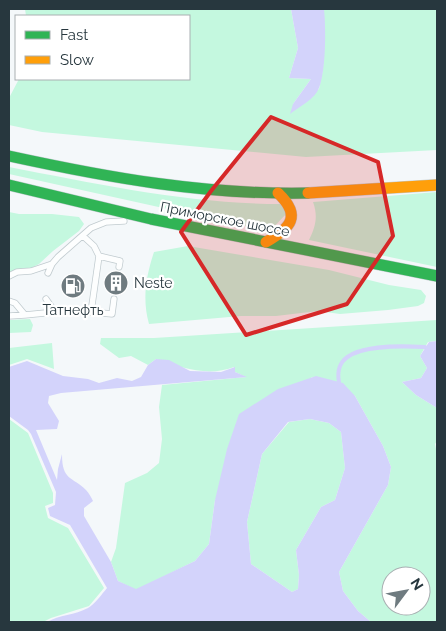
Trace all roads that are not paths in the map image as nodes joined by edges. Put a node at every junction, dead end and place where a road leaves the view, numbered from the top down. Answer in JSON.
{"nodes":[{"id":1,"x":9,"y":156,"type":"edge"},
{"id":2,"x":9,"y":185,"type":"edge"},
{"id":3,"x":437,"y":185,"type":"edge"},
{"id":4,"x":278,"y":193,"type":"junction"},
{"id":5,"x":150,"y":219,"type":"junction"},
{"id":6,"x":83,"y":236,"type":"junction"},
{"id":7,"x":266,"y":242,"type":"junction"},
{"id":8,"x":99,"y":256,"type":"junction"},
{"id":9,"x":52,"y":264,"type":"junction"},
{"id":10,"x":119,"y":267,"type":"dead end"},
{"id":11,"x":48,"y":273,"type":"dead end"},
{"id":12,"x":9,"y":276,"type":"edge"},
{"id":13,"x":437,"y":276,"type":"edge"},
{"id":14,"x":46,"y":299,"type":"dead end"},
{"id":15,"x":114,"y":299,"type":"dead end"},
{"id":16,"x":9,"y":301,"type":"edge"},
{"id":17,"x":54,"y":312,"type":"junction"},
{"id":18,"x":91,"y":312,"type":"junction"},
{"id":19,"x":25,"y":315,"type":"junction"},
{"id":20,"x":9,"y":316,"type":"edge"}],
"edges":[{"from":1,"to":4,"type":"highway","name":"Приморское шоссе"},
{"from":2,"to":5,"type":"highway","name":"Приморское шоссе"},
{"from":3,"to":4,"type":"highway","name":"Приморское шоссе"},
{"from":4,"to":7,"type":"highway"},
{"from":5,"to":6,"type":"lane"},
{"from":5,"to":7,"type":"highway","name":"Приморское шоссе"},
{"from":6,"to":8,"type":"lane"},
{"from":6,"to":9,"type":"lane"},
{"from":7,"to":13,"type":"highway","name":"Приморское шоссе"},
{"from":8,"to":10,"type":"lane"},
{"from":8,"to":18,"type":"lane"},
{"from":9,"to":11,"type":"lane"},
{"from":9,"to":12,"type":"lane"},
{"from":14,"to":17,"type":"lane"},
{"from":15,"to":18,"type":"lane"},
{"from":16,"to":19,"type":"lane"},
{"from":17,"to":18,"type":"lane"},
{"from":17,"to":19,"type":"lane"},
{"from":19,"to":20,"type":"lane"}]}
